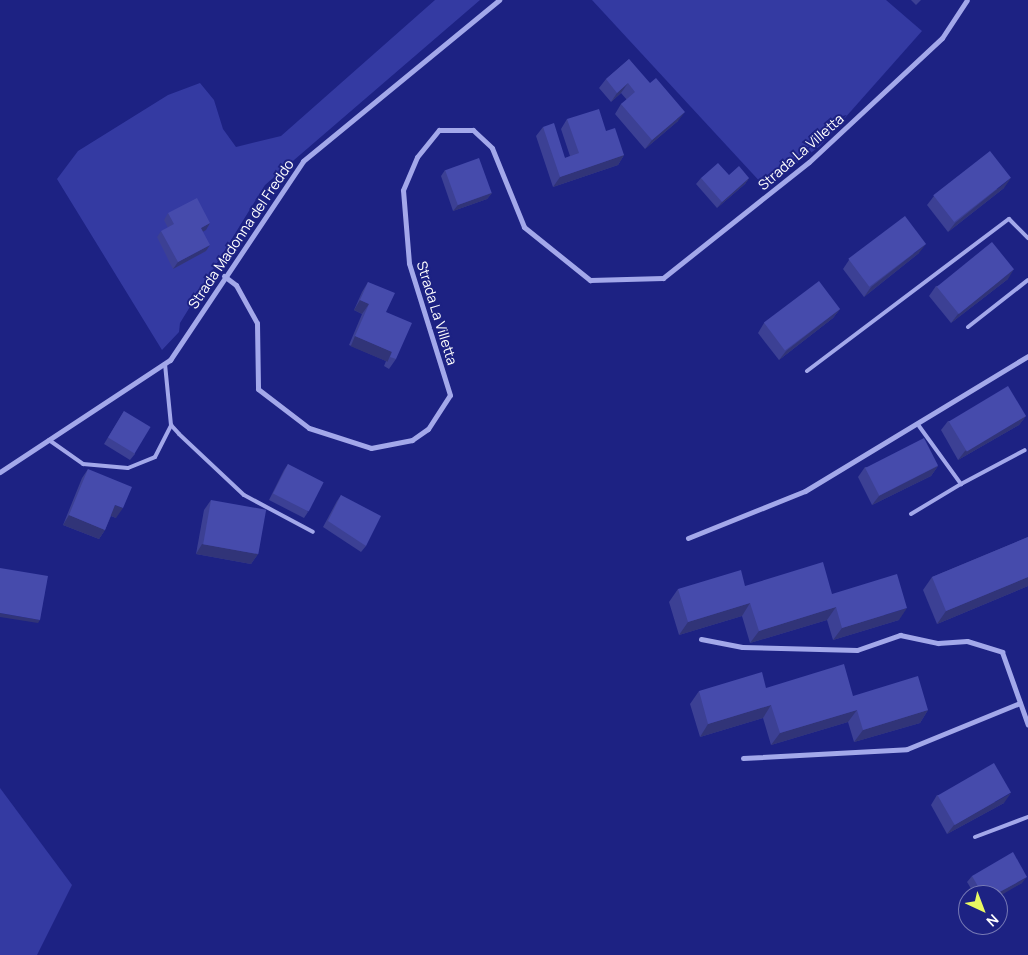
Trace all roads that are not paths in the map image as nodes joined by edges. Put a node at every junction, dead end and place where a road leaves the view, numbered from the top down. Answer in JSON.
{"nodes":[{"id":1,"x":499,"y":0,"type":"edge"},
{"id":2,"x":967,"y":0,"type":"edge"},
{"id":3,"x":1028,"y":238,"type":"edge"},
{"id":4,"x":224,"y":276,"type":"junction"},
{"id":5,"x":1028,"y":280,"type":"edge"},
{"id":6,"x":968,"y":327,"type":"dead end"},
{"id":7,"x":1028,"y":356,"type":"edge"},
{"id":8,"x":165,"y":364,"type":"junction"},
{"id":9,"x":807,"y":371,"type":"dead end"},
{"id":10,"x":171,"y":425,"type":"junction"},
{"id":11,"x":919,"y":426,"type":"junction"},
{"id":12,"x":49,"y":440,"type":"junction"},
{"id":13,"x":1025,"y":450,"type":"dead end"},
{"id":14,"x":0,"y":472,"type":"edge"},
{"id":15,"x":961,"y":484,"type":"junction"},
{"id":16,"x":911,"y":514,"type":"dead end"},
{"id":17,"x":313,"y":532,"type":"dead end"},
{"id":18,"x":688,"y":538,"type":"dead end"},
{"id":19,"x":701,"y":639,"type":"dead end"},
{"id":20,"x":1020,"y":703,"type":"junction"},
{"id":21,"x":1028,"y":725,"type":"edge"},
{"id":22,"x":743,"y":758,"type":"dead end"},
{"id":23,"x":1028,"y":817,"type":"edge"},
{"id":24,"x":975,"y":837,"type":"dead end"}],
"edges":[{"from":1,"to":4,"type":"street","name":"Strada Madonna del Freddo"},
{"from":2,"to":4,"type":"street","name":"Strada La Villetta"},
{"from":3,"to":9,"type":"lane"},
{"from":4,"to":8,"type":"street","name":"Strada Madonna del Freddo"},
{"from":5,"to":6,"type":"lane"},
{"from":7,"to":11,"type":"street"},
{"from":8,"to":10,"type":"lane"},
{"from":8,"to":12,"type":"street","name":"Strada Madonna del Freddo"},
{"from":10,"to":12,"type":"lane"},
{"from":10,"to":17,"type":"lane"},
{"from":11,"to":15,"type":"lane"},
{"from":11,"to":18,"type":"street"},
{"from":12,"to":14,"type":"street","name":"Strada Madonna del Freddo"},
{"from":13,"to":15,"type":"lane"},
{"from":15,"to":16,"type":"lane"},
{"from":19,"to":20,"type":"street"},
{"from":20,"to":21,"type":"street"},
{"from":20,"to":22,"type":"street"},
{"from":23,"to":24,"type":"lane"}]}
